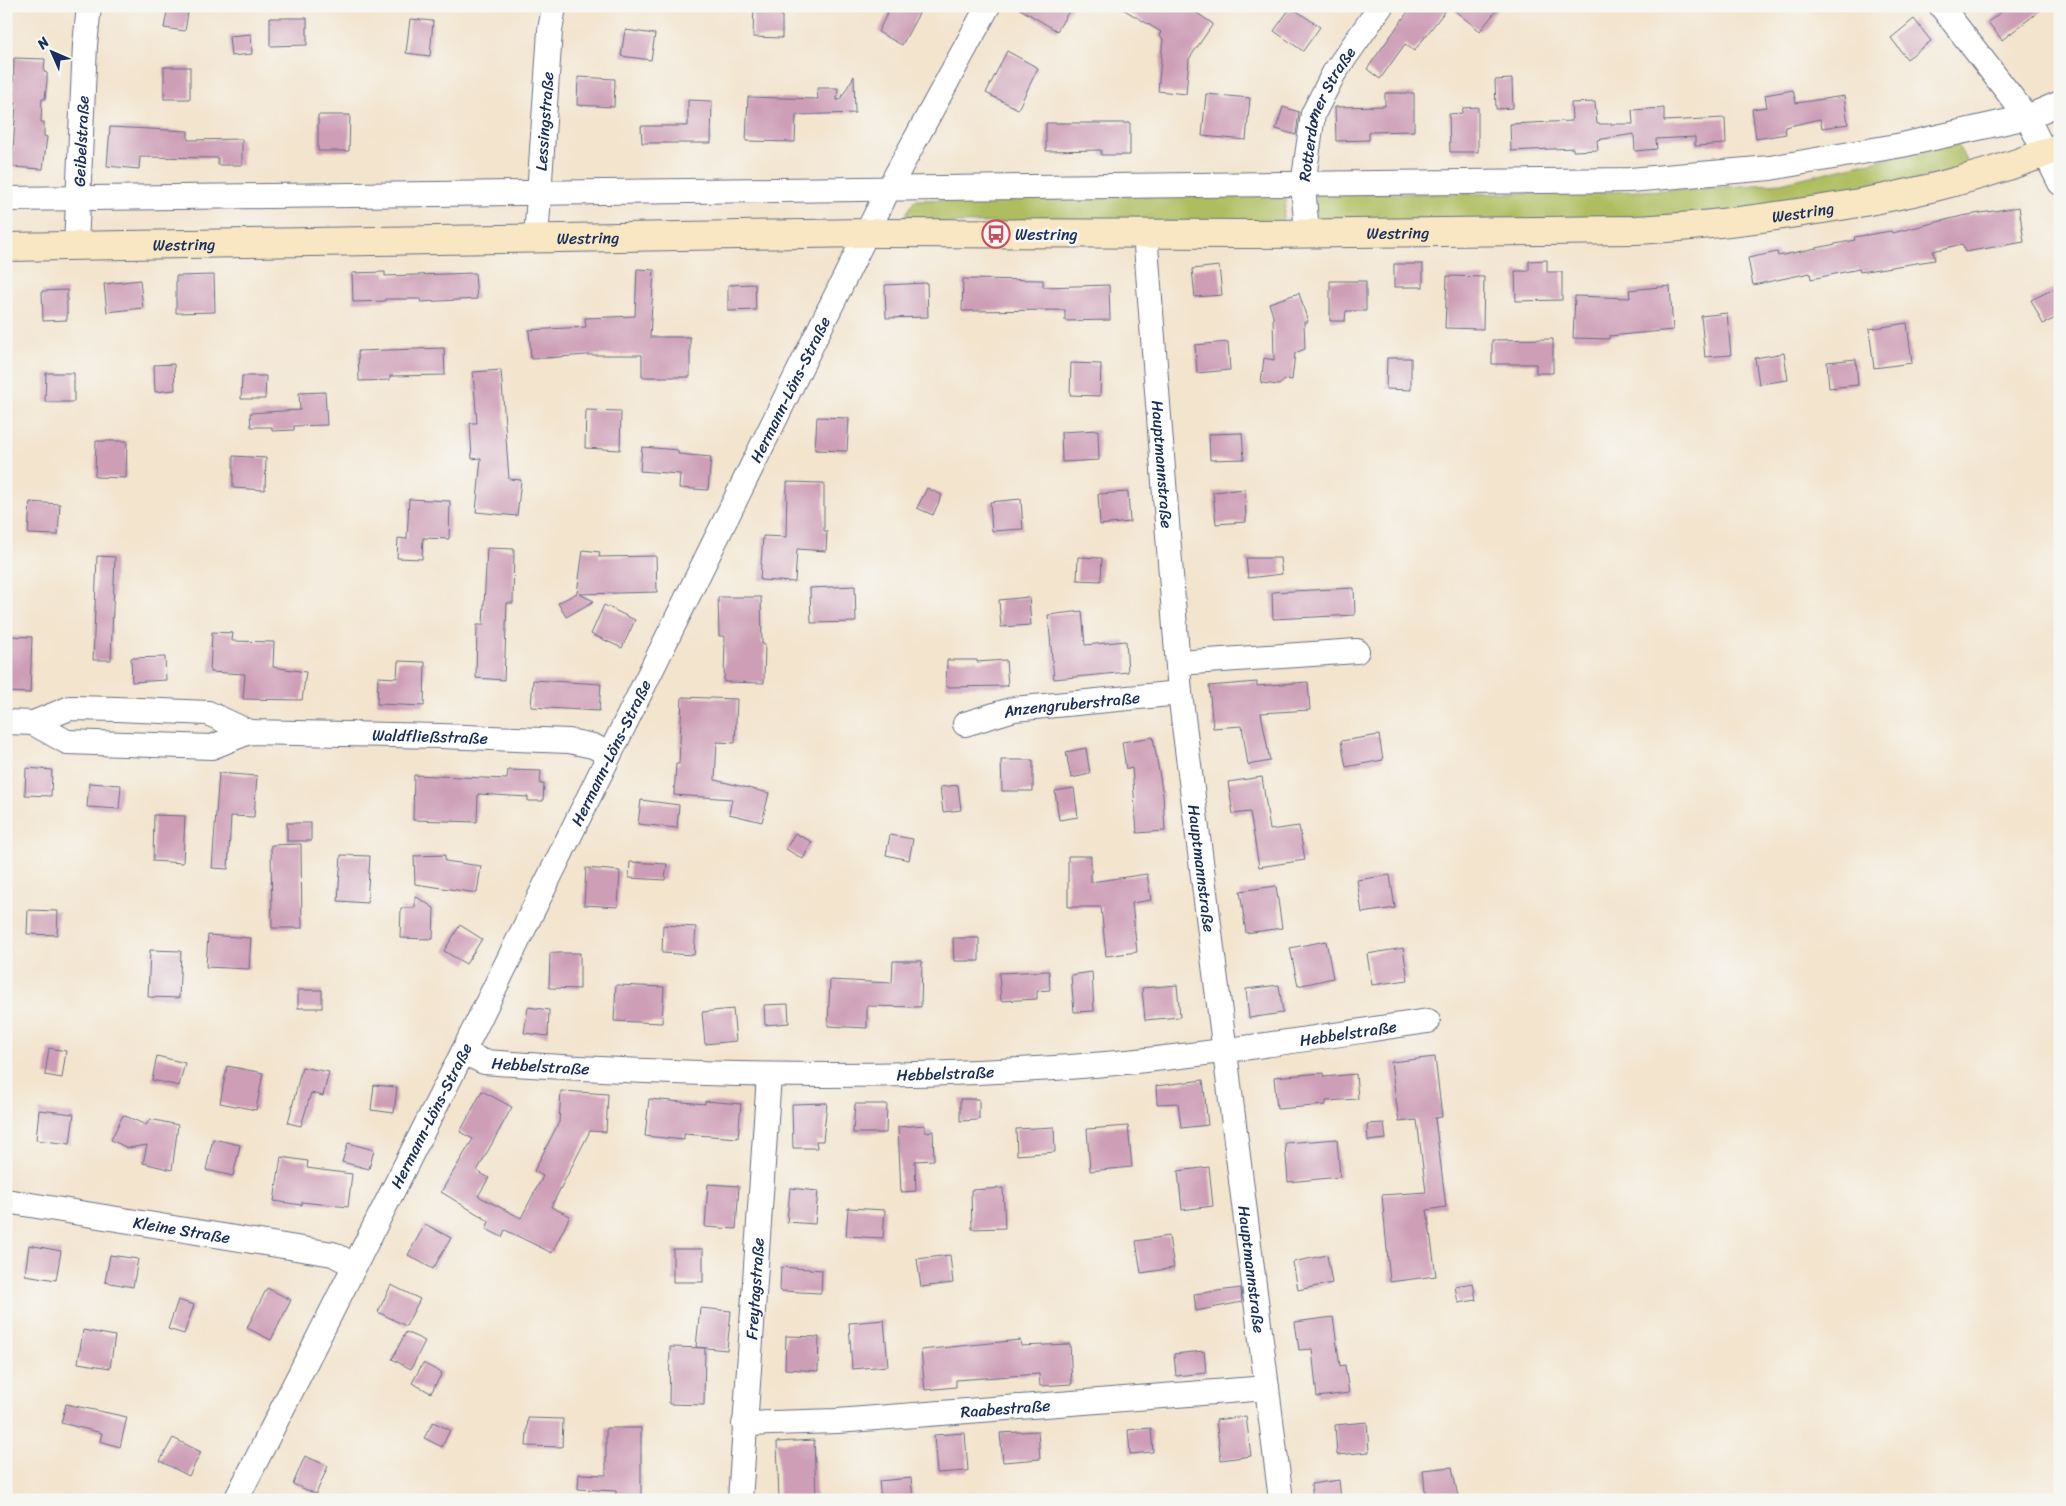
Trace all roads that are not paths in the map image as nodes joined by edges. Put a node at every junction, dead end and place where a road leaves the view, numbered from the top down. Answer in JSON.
{"nodes":[{"id":1,"x":89,"y":6,"type":"edge"},
{"id":2,"x":554,"y":6,"type":"edge"},
{"id":3,"x":988,"y":6,"type":"edge"},
{"id":4,"x":1381,"y":6,"type":"edge"},
{"id":5,"x":1941,"y":6,"type":"edge"},
{"id":6,"x":2060,"y":103,"type":"edge"},
{"id":7,"x":2027,"y":117,"type":"junction"},
{"id":8,"x":2052,"y":150,"type":"edge"},
{"id":9,"x":2060,"y":183,"type":"edge"},
{"id":10,"x":1303,"y":186,"type":"junction"},
{"id":11,"x":889,"y":188,"type":"junction"},
{"id":12,"x":538,"y":192,"type":"junction"},
{"id":13,"x":78,"y":198,"type":"junction"},
{"id":14,"x":6,"y":199,"type":"edge"},
{"id":15,"x":866,"y":233,"type":"junction"},
{"id":16,"x":1146,"y":233,"type":"junction"},
{"id":17,"x":1307,"y":233,"type":"junction"},
{"id":18,"x":536,"y":239,"type":"junction"},
{"id":19,"x":76,"y":246,"type":"junction"},
{"id":20,"x":6,"y":247,"type":"edge"},
{"id":21,"x":1357,"y":651,"type":"dead end"},
{"id":22,"x":1178,"y":663,"type":"junction"},
{"id":23,"x":1180,"y":693,"type":"junction"},
{"id":24,"x":6,"y":722,"type":"edge"},
{"id":25,"x":33,"y":723,"type":"junction"},
{"id":26,"x":965,"y":724,"type":"dead end"},
{"id":27,"x":249,"y":732,"type":"junction"},
{"id":28,"x":609,"y":754,"type":"junction"},
{"id":29,"x":1428,"y":1021,"type":"dead end"},
{"id":30,"x":1226,"y":1050,"type":"junction"},
{"id":31,"x":463,"y":1052,"type":"junction"},
{"id":32,"x":769,"y":1076,"type":"junction"},
{"id":33,"x":6,"y":1201,"type":"edge"},
{"id":34,"x":354,"y":1265,"type":"junction"},
{"id":35,"x":1267,"y":1388,"type":"junction"},
{"id":36,"x":744,"y":1424,"type":"junction"},
{"id":37,"x":236,"y":1500,"type":"edge"},
{"id":38,"x":740,"y":1500,"type":"edge"},
{"id":39,"x":1281,"y":1500,"type":"edge"}],
"edges":[{"from":1,"to":13,"type":"street","name":"Geibelstraße"},
{"from":2,"to":12,"type":"street","name":"Lessingstraße"},
{"from":3,"to":11,"type":"street","name":"Hermann-Löns-Straße"},
{"from":4,"to":10,"type":"street","name":"Rotterdamer Straße"},
{"from":5,"to":7,"type":"street"},
{"from":6,"to":7,"type":"street"},
{"from":7,"to":8,"type":"street"},
{"from":7,"to":10,"type":"street"},
{"from":8,"to":9,"type":"street"},
{"from":8,"to":17,"type":"street","name":"Westring"},
{"from":10,"to":11,"type":"street"},
{"from":10,"to":17,"type":"street","name":"Rotterdamer Straße"},
{"from":11,"to":12,"type":"street"},
{"from":11,"to":15,"type":"street","name":"Hermann-Löns-Straße"},
{"from":12,"to":13,"type":"street"},
{"from":12,"to":18,"type":"street","name":"Lessingstraße"},
{"from":13,"to":14,"type":"street"},
{"from":13,"to":19,"type":"street","name":"Geibelstraße"},
{"from":15,"to":16,"type":"street","name":"Westring"},
{"from":15,"to":18,"type":"street","name":"Westring"},
{"from":15,"to":28,"type":"street","name":"Hermann-Löns-Straße"},
{"from":16,"to":17,"type":"street","name":"Westring"},
{"from":16,"to":22,"type":"street","name":"Hauptmannstraße"},
{"from":18,"to":19,"type":"street","name":"Westring"},
{"from":19,"to":20,"type":"street","name":"Westring"},
{"from":21,"to":22,"type":"street"},
{"from":22,"to":23,"type":"street","name":"Hauptmannstraße"},
{"from":23,"to":26,"type":"street","name":"Anzengruberstraße"},
{"from":23,"to":30,"type":"street","name":"Hauptmannstraße"},
{"from":24,"to":25,"type":"street","name":"Waldfließstraße"},
{"from":25,"to":27,"type":"street","name":"Waldfließstraße"},
{"from":25,"to":27,"type":"street","name":"Waldfließstraße"},
{"from":27,"to":28,"type":"street","name":"Waldfließstraße"},
{"from":28,"to":31,"type":"street","name":"Hermann-Löns-Straße"},
{"from":29,"to":30,"type":"street","name":"Hebbelstraße"},
{"from":30,"to":32,"type":"street","name":"Hebbelstraße"},
{"from":30,"to":35,"type":"street","name":"Hauptmannstraße"},
{"from":31,"to":32,"type":"street","name":"Hebbelstraße"},
{"from":31,"to":34,"type":"street","name":"Hermann-Löns-Straße"},
{"from":32,"to":36,"type":"street","name":"Freytagstraße"},
{"from":33,"to":34,"type":"street","name":"Kleine Straße"},
{"from":34,"to":37,"type":"street","name":"Hermann-Löns-Straße"},
{"from":35,"to":36,"type":"street","name":"Raabestraße"},
{"from":35,"to":39,"type":"street","name":"Hauptmannstraße"},
{"from":36,"to":38,"type":"street","name":"Freytagstraße"}]}
